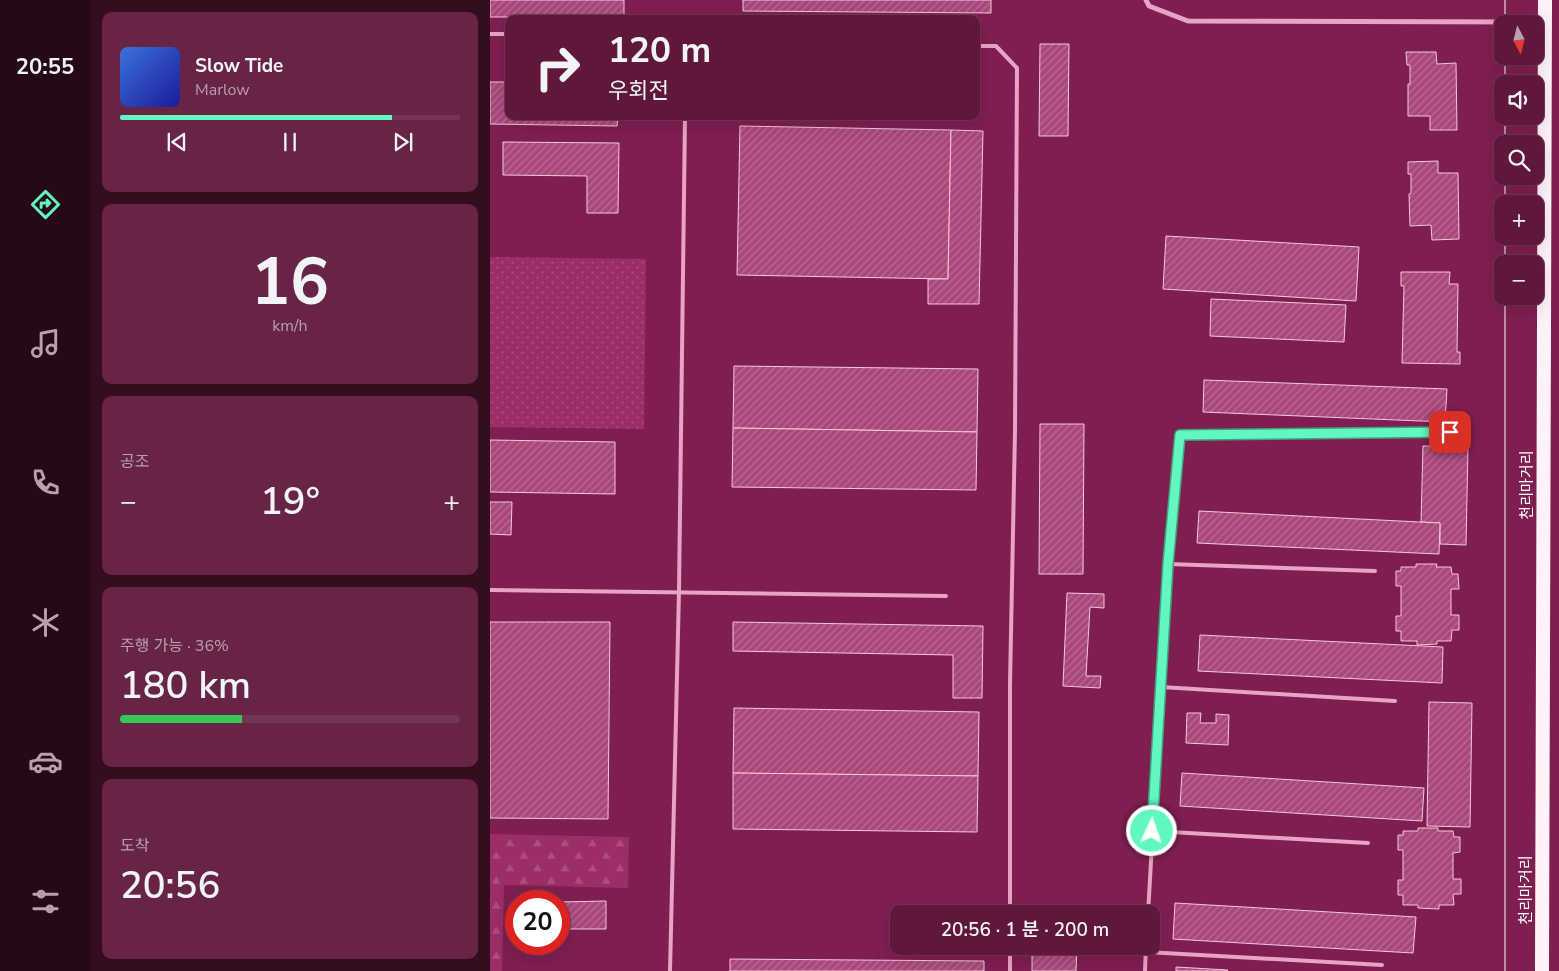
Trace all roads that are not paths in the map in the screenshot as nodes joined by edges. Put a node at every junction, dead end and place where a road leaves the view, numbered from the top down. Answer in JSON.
{"nodes":[{"id":1,"x":1146,"y":0,"type":"edge"},
{"id":2,"x":1545,"y":0,"type":"edge"},
{"id":3,"x":1545,"y":22,"type":"junction"},
{"id":4,"x":490,"y":34,"type":"edge"},
{"id":5,"x":505,"y":34,"type":"edge"},
{"id":6,"x":980,"y":46,"type":"edge"},
{"id":7,"x":685,"y":120,"type":"edge"},
{"id":8,"x":1469,"y":432,"type":"dead end"},
{"id":9,"x":1168,"y":564,"type":"junction"},
{"id":10,"x":1375,"y":571,"type":"dead end"},
{"id":11,"x":490,"y":590,"type":"edge"},
{"id":12,"x":679,"y":591,"type":"junction"},
{"id":13,"x":946,"y":596,"type":"dead end"},
{"id":14,"x":1161,"y":687,"type":"junction"},
{"id":15,"x":1395,"y":701,"type":"dead end"},
{"id":16,"x":1152,"y":831,"type":"junction"},
{"id":17,"x":1368,"y":843,"type":"dead end"},
{"id":18,"x":1010,"y":905,"type":"edge"},
{"id":19,"x":1148,"y":905,"type":"edge"},
{"id":20,"x":1160,"y":953,"type":"edge"},
{"id":21,"x":1010,"y":955,"type":"edge"},
{"id":22,"x":1146,"y":955,"type":"edge"},
{"id":23,"x":1382,"y":965,"type":"dead end"},
{"id":24,"x":670,"y":971,"type":"edge"},
{"id":25,"x":1010,"y":971,"type":"edge"},
{"id":26,"x":1145,"y":971,"type":"edge"},
{"id":27,"x":1542,"y":971,"type":"edge"}],
"edges":[{"from":1,"to":3,"type":"street"},
{"from":2,"to":3,"type":"highway","name":"천리마거리"},
{"from":3,"to":27,"type":"highway","name":"천리마거리"},
{"from":4,"to":5,"type":"lane"},
{"from":6,"to":18,"type":"lane"},
{"from":7,"to":12,"type":"lane"},
{"from":8,"to":9,"type":"lane"},
{"from":9,"to":10,"type":"lane"},
{"from":9,"to":14,"type":"lane"},
{"from":11,"to":12,"type":"lane"},
{"from":12,"to":13,"type":"lane"},
{"from":12,"to":24,"type":"lane"},
{"from":14,"to":15,"type":"lane"},
{"from":14,"to":16,"type":"lane"},
{"from":16,"to":17,"type":"lane"},
{"from":16,"to":19,"type":"lane"},
{"from":20,"to":23,"type":"lane"},
{"from":21,"to":25,"type":"lane"},
{"from":22,"to":26,"type":"lane"}]}
